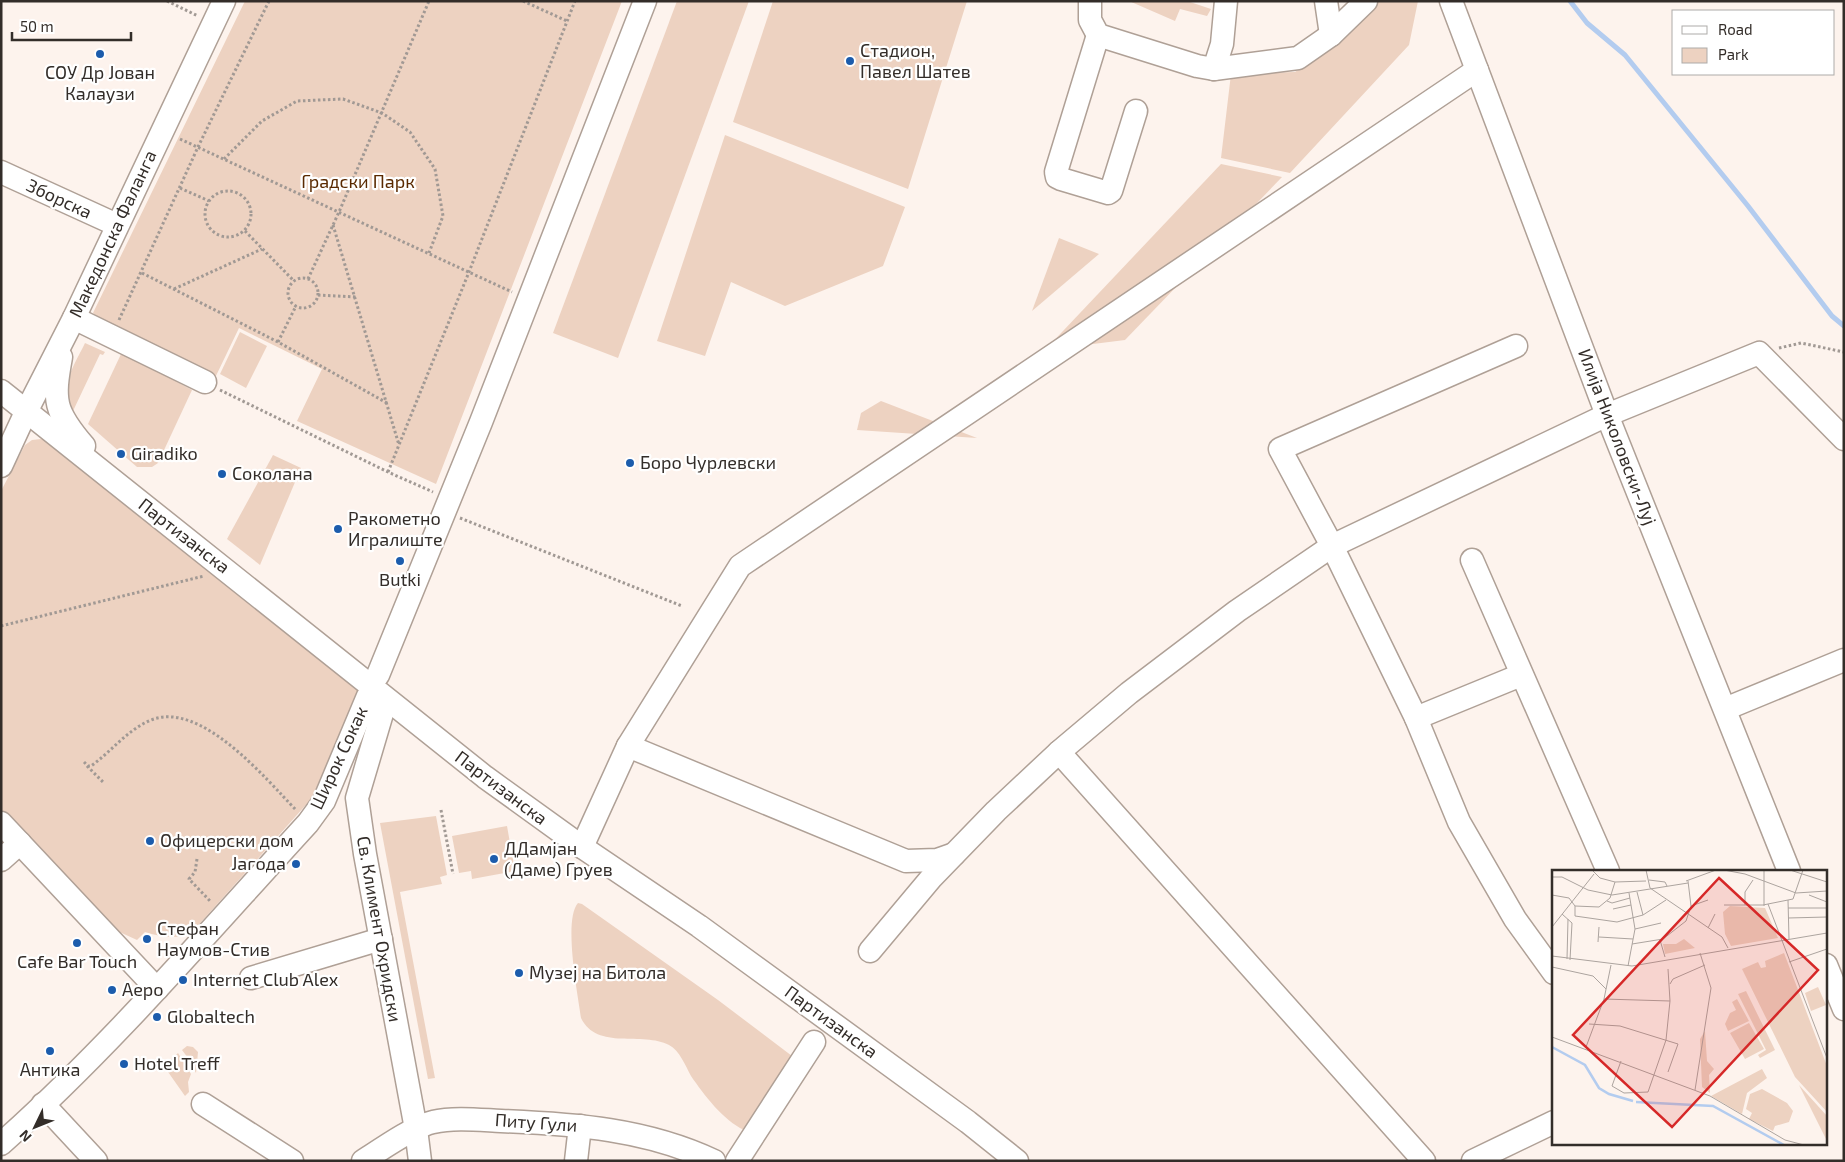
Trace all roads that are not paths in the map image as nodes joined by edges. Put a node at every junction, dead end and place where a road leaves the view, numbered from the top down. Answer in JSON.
{"nodes":[{"id":1,"x":224,"y":1,"type":"edge"},
{"id":2,"x":645,"y":1,"type":"edge"},
{"id":3,"x":1090,"y":1,"type":"edge"},
{"id":4,"x":1226,"y":1,"type":"edge"},
{"id":5,"x":1326,"y":1,"type":"edge"},
{"id":6,"x":1366,"y":1,"type":"edge"},
{"id":7,"x":1451,"y":1,"type":"edge"},
{"id":8,"x":1098,"y":34,"type":"junction"},
{"id":9,"x":1331,"y":35,"type":"junction"},
{"id":10,"x":1214,"y":69,"type":"junction"},
{"id":11,"x":1476,"y":70,"type":"junction"},
{"id":12,"x":1136,"y":111,"type":"dead end"},
{"id":13,"x":1,"y":172,"type":"edge"},
{"id":14,"x":117,"y":225,"type":"junction"},
{"id":15,"x":70,"y":326,"type":"junction"},
{"id":16,"x":1516,"y":346,"type":"dead end"},
{"id":17,"x":205,"y":382,"type":"road end"},
{"id":18,"x":1,"y":392,"type":"edge"},
{"id":19,"x":26,"y":412,"type":"junction"},
{"id":20,"x":1607,"y":415,"type":"junction"},
{"id":21,"x":1844,"y":440,"type":"edge"},
{"id":22,"x":1,"y":466,"type":"edge"},
{"id":23,"x":116,"y":482,"type":"junction"},
{"id":24,"x":1332,"y":546,"type":"junction"},
{"id":25,"x":1472,"y":560,"type":"dead end"},
{"id":26,"x":1844,"y":660,"type":"edge"},
{"id":27,"x":378,"y":675,"type":"dead end"},
{"id":28,"x":1521,"y":675,"type":"junction"},
{"id":29,"x":377,"y":698,"type":"junction"},
{"id":30,"x":1725,"y":709,"type":"junction"},
{"id":31,"x":1416,"y":718,"type":"junction"},
{"id":32,"x":628,"y":746,"type":"junction"},
{"id":33,"x":1060,"y":752,"type":"junction"},
{"id":34,"x":1,"y":823,"type":"edge"},
{"id":35,"x":20,"y":843,"type":"junction"},
{"id":36,"x":582,"y":847,"type":"junction"},
{"id":37,"x":955,"y":853,"type":"junction"},
{"id":38,"x":1,"y":860,"type":"edge"},
{"id":39,"x":1608,"y":870,"type":"edge"},
{"id":40,"x":1789,"y":870,"type":"edge"},
{"id":41,"x":381,"y":939,"type":"junction"},
{"id":42,"x":870,"y":951,"type":"dead end"},
{"id":43,"x":1552,"y":970,"type":"edge"},
{"id":44,"x":1828,"y":973,"type":"edge"},
{"id":45,"x":251,"y":978,"type":"dead end"},
{"id":46,"x":150,"y":982,"type":"junction"},
{"id":47,"x":1837,"y":1008,"type":"edge"},
{"id":48,"x":814,"y":1042,"type":"dead end"},
{"id":49,"x":43,"y":1104,"type":"junction"},
{"id":50,"x":203,"y":1104,"type":"dead end"},
{"id":51,"x":1552,"y":1123,"type":"edge"},
{"id":52,"x":580,"y":1126,"type":"junction"},
{"id":53,"x":416,"y":1129,"type":"junction"},
{"id":54,"x":1,"y":1144,"type":"edge"},
{"id":55,"x":96,"y":1161,"type":"edge"},
{"id":56,"x":292,"y":1161,"type":"edge"},
{"id":57,"x":363,"y":1161,"type":"edge"},
{"id":58,"x":420,"y":1161,"type":"edge"},
{"id":59,"x":576,"y":1161,"type":"edge"},
{"id":60,"x":714,"y":1161,"type":"edge"},
{"id":61,"x":737,"y":1161,"type":"edge"},
{"id":62,"x":1018,"y":1161,"type":"edge"},
{"id":63,"x":1424,"y":1161,"type":"edge"},
{"id":64,"x":1472,"y":1161,"type":"edge"}],
"edges":[{"from":1,"to":14,"type":"street","name":"Македонска Фаланга"},
{"from":2,"to":27,"type":"street"},
{"from":3,"to":8,"type":"street"},
{"from":4,"to":10,"type":"street"},
{"from":5,"to":9,"type":"street"},
{"from":6,"to":9,"type":"street"},
{"from":7,"to":11,"type":"street","name":"Илија Николовски-Луј"},
{"from":8,"to":10,"type":"street"},
{"from":8,"to":12,"type":"street"},
{"from":9,"to":10,"type":"street"},
{"from":11,"to":20,"type":"street","name":"Илија Николовски-Луј"},
{"from":11,"to":32,"type":"street"},
{"from":13,"to":14,"type":"street","name":"Зборска"},
{"from":14,"to":15,"type":"street","name":"Македонска Фаланга"},
{"from":15,"to":17,"type":"street"},
{"from":15,"to":19,"type":"street","name":"Македонска Фаланга"},
{"from":15,"to":23,"type":"street"},
{"from":16,"to":24,"type":"street"},
{"from":18,"to":19,"type":"street","name":"Партизанска"},
{"from":19,"to":22,"type":"street","name":"Македонска Фаланга"},
{"from":19,"to":23,"type":"street","name":"Партизанска"},
{"from":20,"to":21,"type":"street"},
{"from":20,"to":24,"type":"street"},
{"from":20,"to":30,"type":"street","name":"Илија Николовски-Луј"},
{"from":23,"to":29,"type":"street","name":"Партизанска"},
{"from":24,"to":31,"type":"street"},
{"from":24,"to":33,"type":"street"},
{"from":25,"to":28,"type":"street"},
{"from":26,"to":30,"type":"street"},
{"from":28,"to":31,"type":"street"},
{"from":28,"to":39,"type":"street"},
{"from":29,"to":36,"type":"street","name":"Партизанска"},
{"from":29,"to":41,"type":"street","name":"Св. Климент Охридски"},
{"from":29,"to":46,"type":"street","name":"Широк Сокак"},
{"from":30,"to":40,"type":"street","name":"Илија Николовски-Луј"},
{"from":31,"to":43,"type":"street"},
{"from":32,"to":36,"type":"street"},
{"from":32,"to":37,"type":"street"},
{"from":33,"to":37,"type":"street"},
{"from":33,"to":63,"type":"street"},
{"from":34,"to":35,"type":"street"},
{"from":35,"to":38,"type":"street"},
{"from":35,"to":46,"type":"street"},
{"from":36,"to":62,"type":"street","name":"Партизанска"},
{"from":37,"to":42,"type":"street"},
{"from":41,"to":45,"type":"street"},
{"from":41,"to":53,"type":"street","name":"Св. Климент Охридски"},
{"from":44,"to":47,"type":"street"},
{"from":46,"to":49,"type":"street","name":"Широк Сокак"},
{"from":48,"to":61,"type":"street"},
{"from":49,"to":54,"type":"street","name":"Широк Сокак"},
{"from":49,"to":55,"type":"street"},
{"from":50,"to":56,"type":"street"},
{"from":51,"to":64,"type":"street"},
{"from":52,"to":53,"type":"street","name":"Питу Гули"},
{"from":52,"to":59,"type":"street"},
{"from":52,"to":60,"type":"street","name":"Питу Гули"},
{"from":53,"to":57,"type":"street","name":"Питу Гули"},
{"from":53,"to":58,"type":"street","name":"Св. Климент Охридски"}]}
